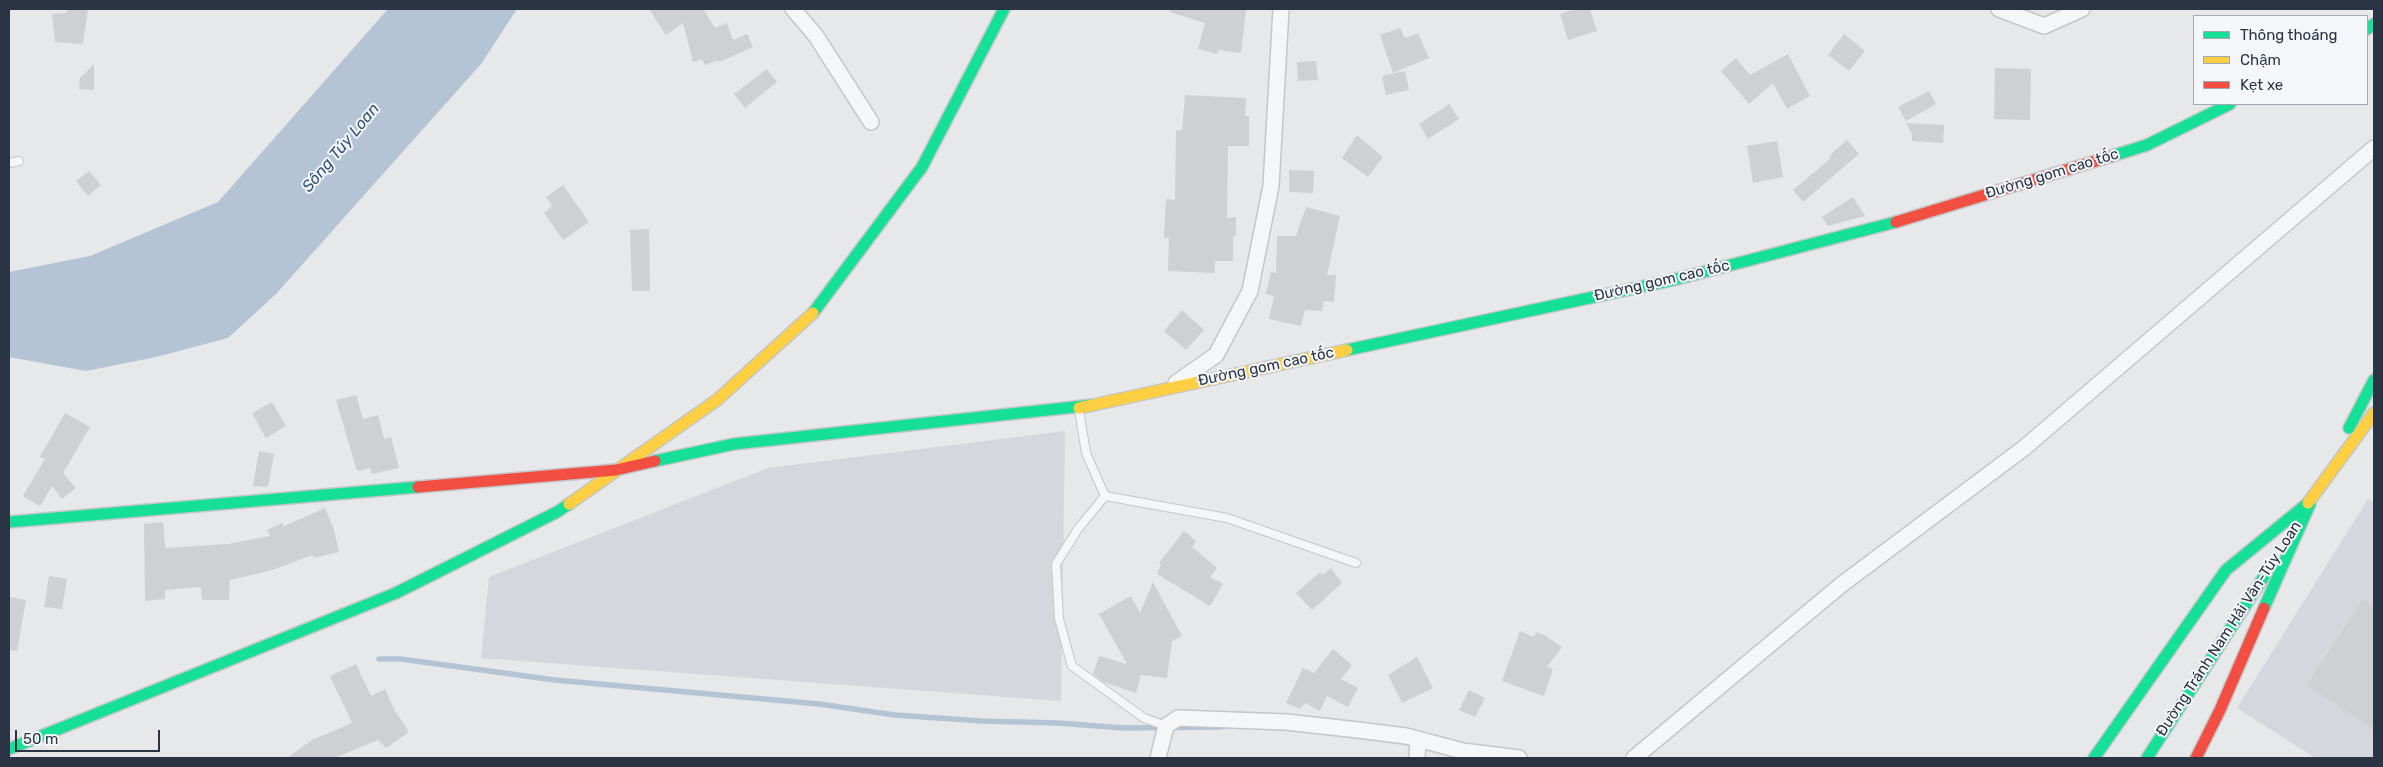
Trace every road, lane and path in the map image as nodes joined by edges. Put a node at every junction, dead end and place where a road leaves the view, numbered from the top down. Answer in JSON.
{"nodes":[{"id":1,"x":794,"y":9,"type":"edge"},
{"id":2,"x":1004,"y":9,"type":"edge"},
{"id":3,"x":1281,"y":9,"type":"edge"},
{"id":4,"x":1999,"y":9,"type":"edge"},
{"id":5,"x":2082,"y":9,"type":"edge"},
{"id":6,"x":2228,"y":105,"type":"edge"},
{"id":7,"x":871,"y":122,"type":"dead end"},
{"id":8,"x":2374,"y":148,"type":"edge"},
{"id":9,"x":19,"y":161,"type":"dead end"},
{"id":10,"x":9,"y":163,"type":"edge"},
{"id":11,"x":2374,"y":380,"type":"edge"},
{"id":12,"x":1171,"y":387,"type":"joint"},
{"id":13,"x":1079,"y":408,"type":"junction"},
{"id":14,"x":2374,"y":413,"type":"edge"},
{"id":15,"x":616,"y":470,"type":"junction"},
{"id":16,"x":1105,"y":496,"type":"junction"},
{"id":17,"x":2312,"y":500,"type":"junction"},
{"id":18,"x":9,"y":522,"type":"edge"},
{"id":19,"x":1356,"y":562,"type":"dead end"},
{"id":20,"x":1166,"y":726,"type":"junction"},
{"id":21,"x":1418,"y":739,"type":"junction"},
{"id":22,"x":9,"y":749,"type":"edge"},
{"id":23,"x":1482,"y":756,"type":"edge"},
{"id":24,"x":1158,"y":758,"type":"edge"},
{"id":25,"x":1417,"y":758,"type":"edge"},
{"id":26,"x":1519,"y":758,"type":"edge"},
{"id":27,"x":1634,"y":758,"type":"edge"},
{"id":28,"x":2094,"y":758,"type":"edge"},
{"id":29,"x":2147,"y":758,"type":"edge"},
{"id":30,"x":2196,"y":758,"type":"edge"}],
"edges":[{"from":1,"to":7,"type":"street"},
{"from":2,"to":15,"type":"main road"},
{"from":3,"to":12,"type":"street"},
{"from":4,"to":5,"type":"street"},
{"from":6,"to":13,"type":"main road","name":"Đường gom cao tốc"},
{"from":8,"to":27,"type":"street"},
{"from":9,"to":10,"type":"lane"},
{"from":11,"to":17,"type":"main road"},
{"from":12,"to":13,"type":"main road"},
{"from":13,"to":15,"type":"main road"},
{"from":13,"to":16,"type":"lane"},
{"from":14,"to":17,"type":"main road"},
{"from":15,"to":18,"type":"main road"},
{"from":15,"to":22,"type":"main road"},
{"from":16,"to":19,"type":"lane"},
{"from":16,"to":20,"type":"lane"},
{"from":17,"to":28,"type":"main road"},
{"from":17,"to":29,"type":"main road","name":"Đường Tránh Nam Hải Vân-Túy Loan"},
{"from":17,"to":30,"type":"main road"},
{"from":20,"to":21,"type":"street"},
{"from":20,"to":24,"type":"street"},
{"from":21,"to":23,"type":"street"},
{"from":21,"to":25,"type":"street"},
{"from":23,"to":26,"type":"street"}]}
